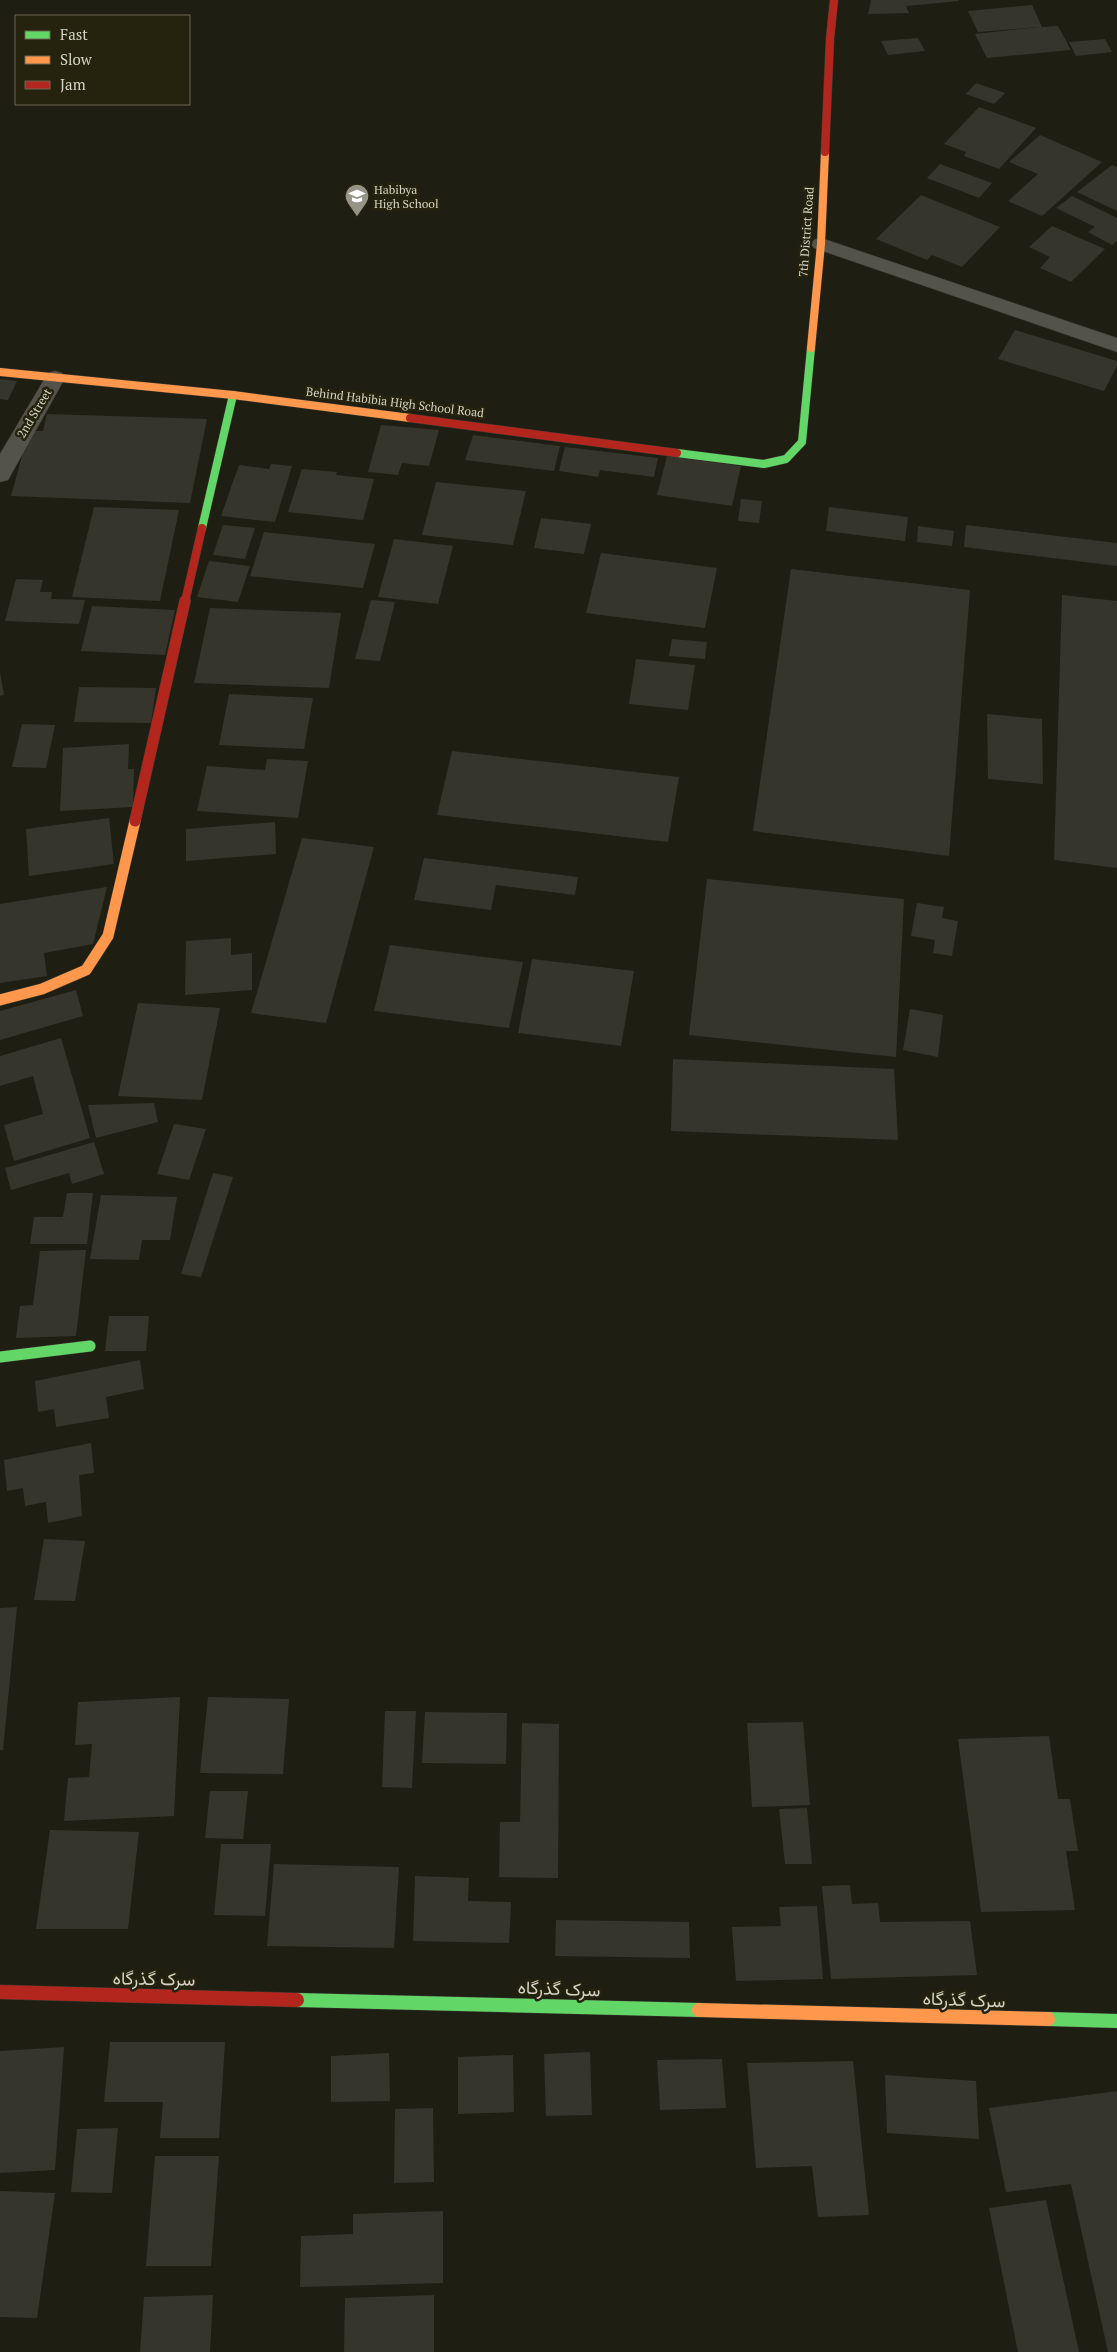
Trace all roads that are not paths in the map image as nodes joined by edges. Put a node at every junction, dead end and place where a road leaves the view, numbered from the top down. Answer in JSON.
{"nodes":[{"id":1,"x":834,"y":0,"type":"edge"},
{"id":2,"x":821,"y":244,"type":"junction"},
{"id":3,"x":1117,"y":345,"type":"edge"},
{"id":4,"x":0,"y":372,"type":"edge"},
{"id":5,"x":55,"y":378,"type":"junction"},
{"id":6,"x":233,"y":395,"type":"junction"},
{"id":7,"x":786,"y":460,"type":"joint"},
{"id":8,"x":0,"y":475,"type":"edge"},
{"id":9,"x":0,"y":1000,"type":"edge"},
{"id":10,"x":90,"y":1346,"type":"dead end"},
{"id":11,"x":0,"y":1357,"type":"edge"},
{"id":12,"x":0,"y":1992,"type":"edge"},
{"id":13,"x":1117,"y":2021,"type":"edge"}],
"edges":[{"from":1,"to":2,"type":"street","name":"7th District Road"},
{"from":2,"to":3,"type":"street"},
{"from":2,"to":7,"type":"street","name":"7th District Road"},
{"from":4,"to":5,"type":"street","name":"Behind Habibia High School Road"},
{"from":5,"to":6,"type":"street","name":"Behind Habibia High School Road"},
{"from":5,"to":8,"type":"street","name":"2nd Street"},
{"from":6,"to":7,"type":"street","name":"Behind Habibia High School Road"},
{"from":6,"to":9,"type":"street"},
{"from":10,"to":11,"type":"street"},
{"from":12,"to":13,"type":"street","name":"سرک گذرگاه"}]}
